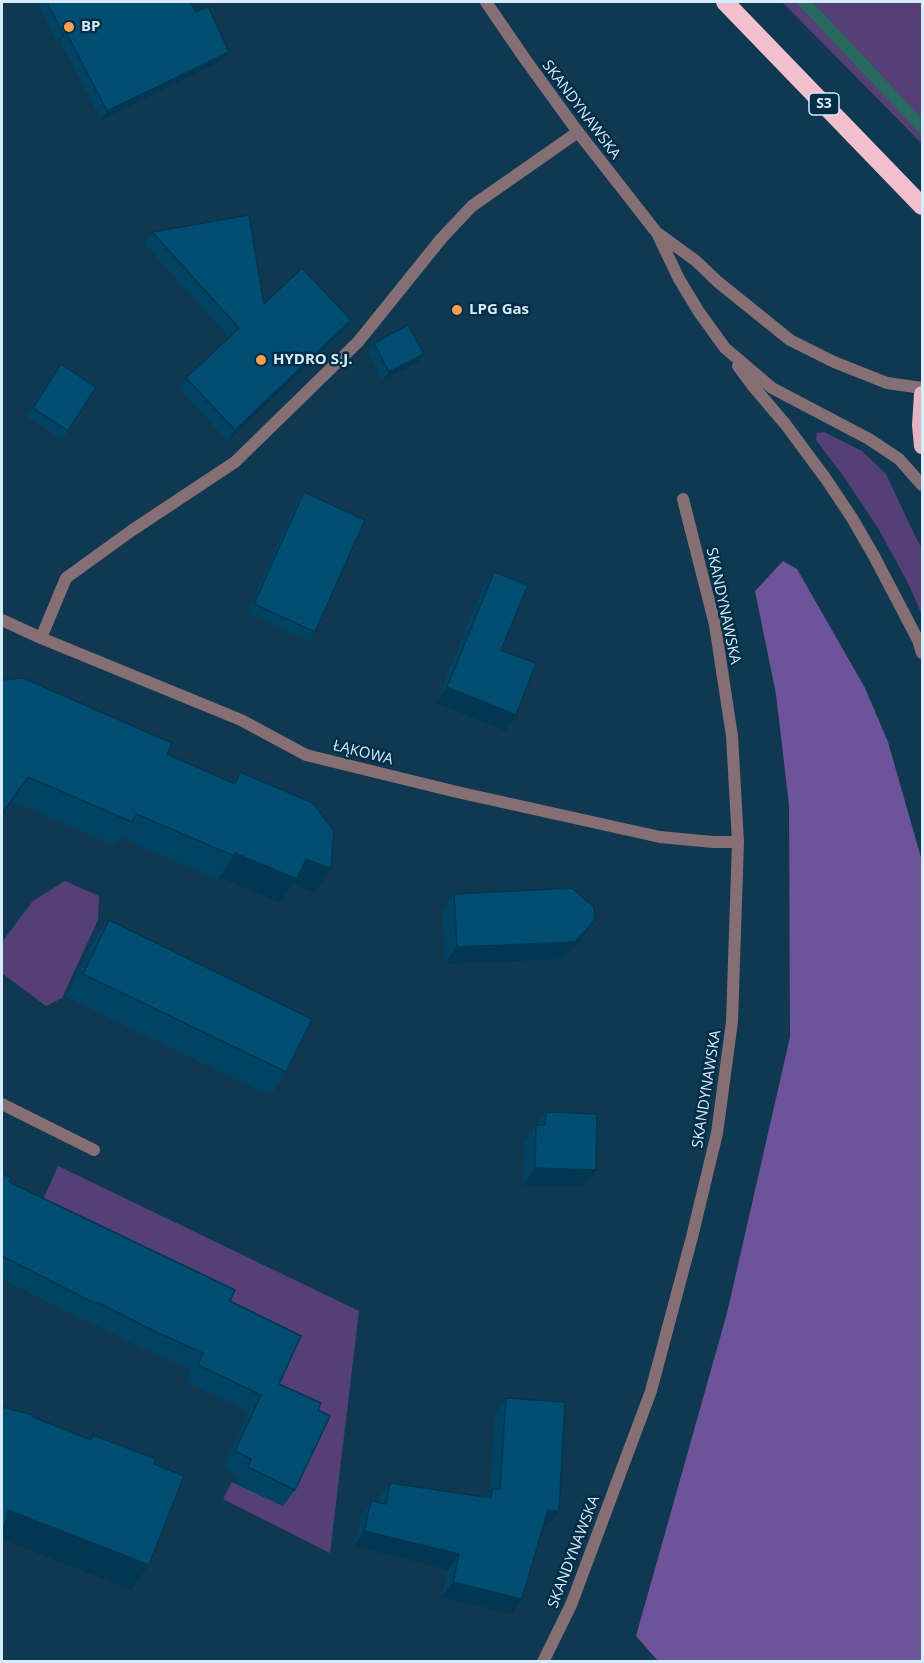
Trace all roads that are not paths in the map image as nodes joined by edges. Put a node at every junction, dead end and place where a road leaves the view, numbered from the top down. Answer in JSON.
{"nodes":[{"id":1,"x":486,"y":2,"type":"edge"},
{"id":2,"x":725,"y":2,"type":"edge"},
{"id":3,"x":578,"y":132,"type":"junction"},
{"id":4,"x":922,"y":206,"type":"edge"},
{"id":5,"x":657,"y":233,"type":"junction"},
{"id":6,"x":725,"y":348,"type":"junction"},
{"id":7,"x":922,"y":388,"type":"edge"},
{"id":8,"x":922,"y":394,"type":"edge"},
{"id":9,"x":922,"y":446,"type":"edge"},
{"id":10,"x":922,"y":485,"type":"edge"},
{"id":11,"x":683,"y":499,"type":"dead end"},
{"id":12,"x":2,"y":620,"type":"edge"},
{"id":13,"x":41,"y":638,"type":"junction"},
{"id":14,"x":922,"y":654,"type":"edge"},
{"id":15,"x":738,"y":842,"type":"junction"},
{"id":16,"x":2,"y":1104,"type":"edge"},
{"id":17,"x":94,"y":1150,"type":"dead end"},
{"id":18,"x":543,"y":1662,"type":"edge"}],
"edges":[{"from":1,"to":3,"type":"street","name":"SKANDYNAWSKA"},
{"from":2,"to":4,"type":"highway","number":"S3"},
{"from":3,"to":5,"type":"street","name":"SKANDYNAWSKA"},
{"from":3,"to":13,"type":"street"},
{"from":5,"to":6,"type":"street","name":"SKANDYNAWSKA"},
{"from":5,"to":7,"type":"street","name":"SKANDYNAWSKA"},
{"from":6,"to":10,"type":"street","name":"SKANDYNAWSKA"},
{"from":6,"to":14,"type":"street"},
{"from":8,"to":9,"type":"highway"},
{"from":11,"to":15,"type":"street","name":"SKANDYNAWSKA"},
{"from":12,"to":13,"type":"street","name":"ŁĄKOWA"},
{"from":13,"to":15,"type":"street","name":"ŁĄKOWA"},
{"from":15,"to":18,"type":"street","name":"SKANDYNAWSKA"},
{"from":16,"to":17,"type":"street"}]}
